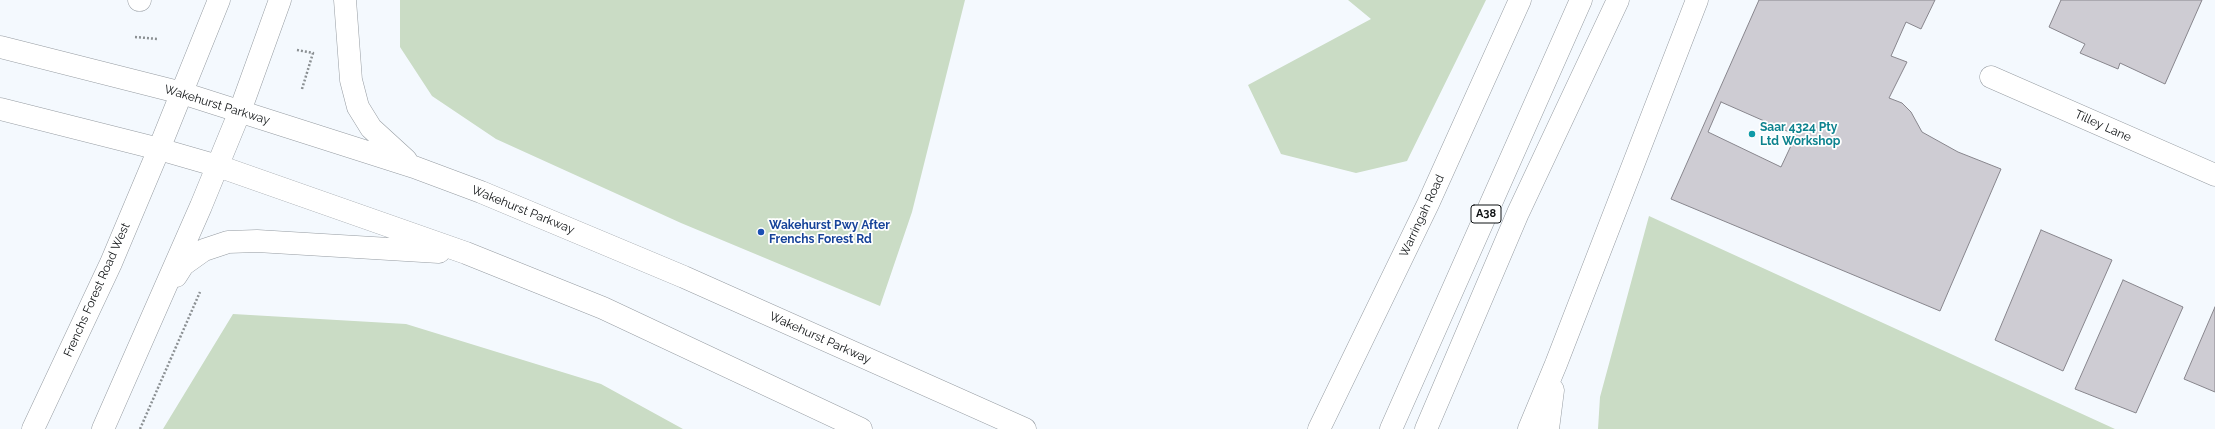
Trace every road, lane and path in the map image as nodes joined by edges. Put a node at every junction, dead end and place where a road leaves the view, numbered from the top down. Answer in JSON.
{"nodes":[{"id":1,"x":219,"y":0,"type":"edge"},
{"id":2,"x":280,"y":0,"type":"edge"},
{"id":3,"x":345,"y":0,"type":"edge"},
{"id":4,"x":1520,"y":0,"type":"edge"},
{"id":5,"x":1581,"y":0,"type":"edge"},
{"id":6,"x":1618,"y":0,"type":"edge"},
{"id":7,"x":1697,"y":0,"type":"edge"},
{"id":8,"x":135,"y":37,"type":"dead end"},
{"id":9,"x":158,"y":39,"type":"dead end"},
{"id":10,"x":0,"y":47,"type":"edge"},
{"id":11,"x":297,"y":50,"type":"dead end"},
{"id":12,"x":1992,"y":77,"type":"dead end"},
{"id":13,"x":302,"y":89,"type":"dead end"},
{"id":14,"x":182,"y":93,"type":"junction"},
{"id":15,"x":0,"y":109,"type":"edge"},
{"id":16,"x":240,"y":111,"type":"junction"},
{"id":17,"x":159,"y":149,"type":"junction"},
{"id":18,"x":218,"y":166,"type":"junction"},
{"id":19,"x":414,"y":167,"type":"junction"},
{"id":20,"x":2215,"y":175,"type":"edge"},
{"id":21,"x":466,"y":253,"type":"junction"},
{"id":22,"x":203,"y":286,"type":"dead end"},
{"id":23,"x":160,"y":299,"type":"junction"},
{"id":24,"x":1556,"y":364,"type":"junction"},
{"id":25,"x":33,"y":429,"type":"edge"},
{"id":26,"x":103,"y":429,"type":"edge"},
{"id":27,"x":140,"y":429,"type":"edge"},
{"id":28,"x":861,"y":429,"type":"edge"},
{"id":29,"x":1025,"y":429,"type":"edge"},
{"id":30,"x":1319,"y":429,"type":"edge"},
{"id":31,"x":1391,"y":429,"type":"edge"},
{"id":32,"x":1426,"y":429,"type":"edge"},
{"id":33,"x":1529,"y":429,"type":"edge"},
{"id":34,"x":1548,"y":429,"type":"edge"}],
"edges":[{"from":1,"to":14,"type":"main road","name":"Frenchs Forest Road West"},
{"from":2,"to":16,"type":"main road"},
{"from":3,"to":19,"type":"main road"},
{"from":4,"to":30,"type":"main road","name":"Warringah Road"},
{"from":5,"to":31,"type":"main road","number":"A38"},
{"from":6,"to":32,"type":"main road","number":"A38"},
{"from":7,"to":24,"type":"main road"},
{"from":8,"to":9,"type":"path"},
{"from":10,"to":14,"type":"main road","name":"Wakehurst Parkway"},
{"from":11,"to":13,"type":"path"},
{"from":12,"to":20,"type":"main road","name":"Tilley Lane"},
{"from":14,"to":16,"type":"main road","name":"Wakehurst Parkway"},
{"from":14,"to":17,"type":"main road","name":"Frenchs Forest Road West"},
{"from":15,"to":17,"type":"main road"},
{"from":16,"to":18,"type":"main road"},
{"from":16,"to":19,"type":"main road","name":"Wakehurst Parkway"},
{"from":17,"to":18,"type":"main road"},
{"from":17,"to":25,"type":"main road","name":"Frenchs Forest Road West"},
{"from":18,"to":21,"type":"main road"},
{"from":18,"to":23,"type":"main road"},
{"from":19,"to":29,"type":"main road","name":"Wakehurst Parkway"},
{"from":21,"to":23,"type":"main road"},
{"from":21,"to":28,"type":"main road"},
{"from":22,"to":27,"type":"path"},
{"from":23,"to":26,"type":"main road"},
{"from":24,"to":33,"type":"main road"},
{"from":24,"to":34,"type":"main road"}]}
